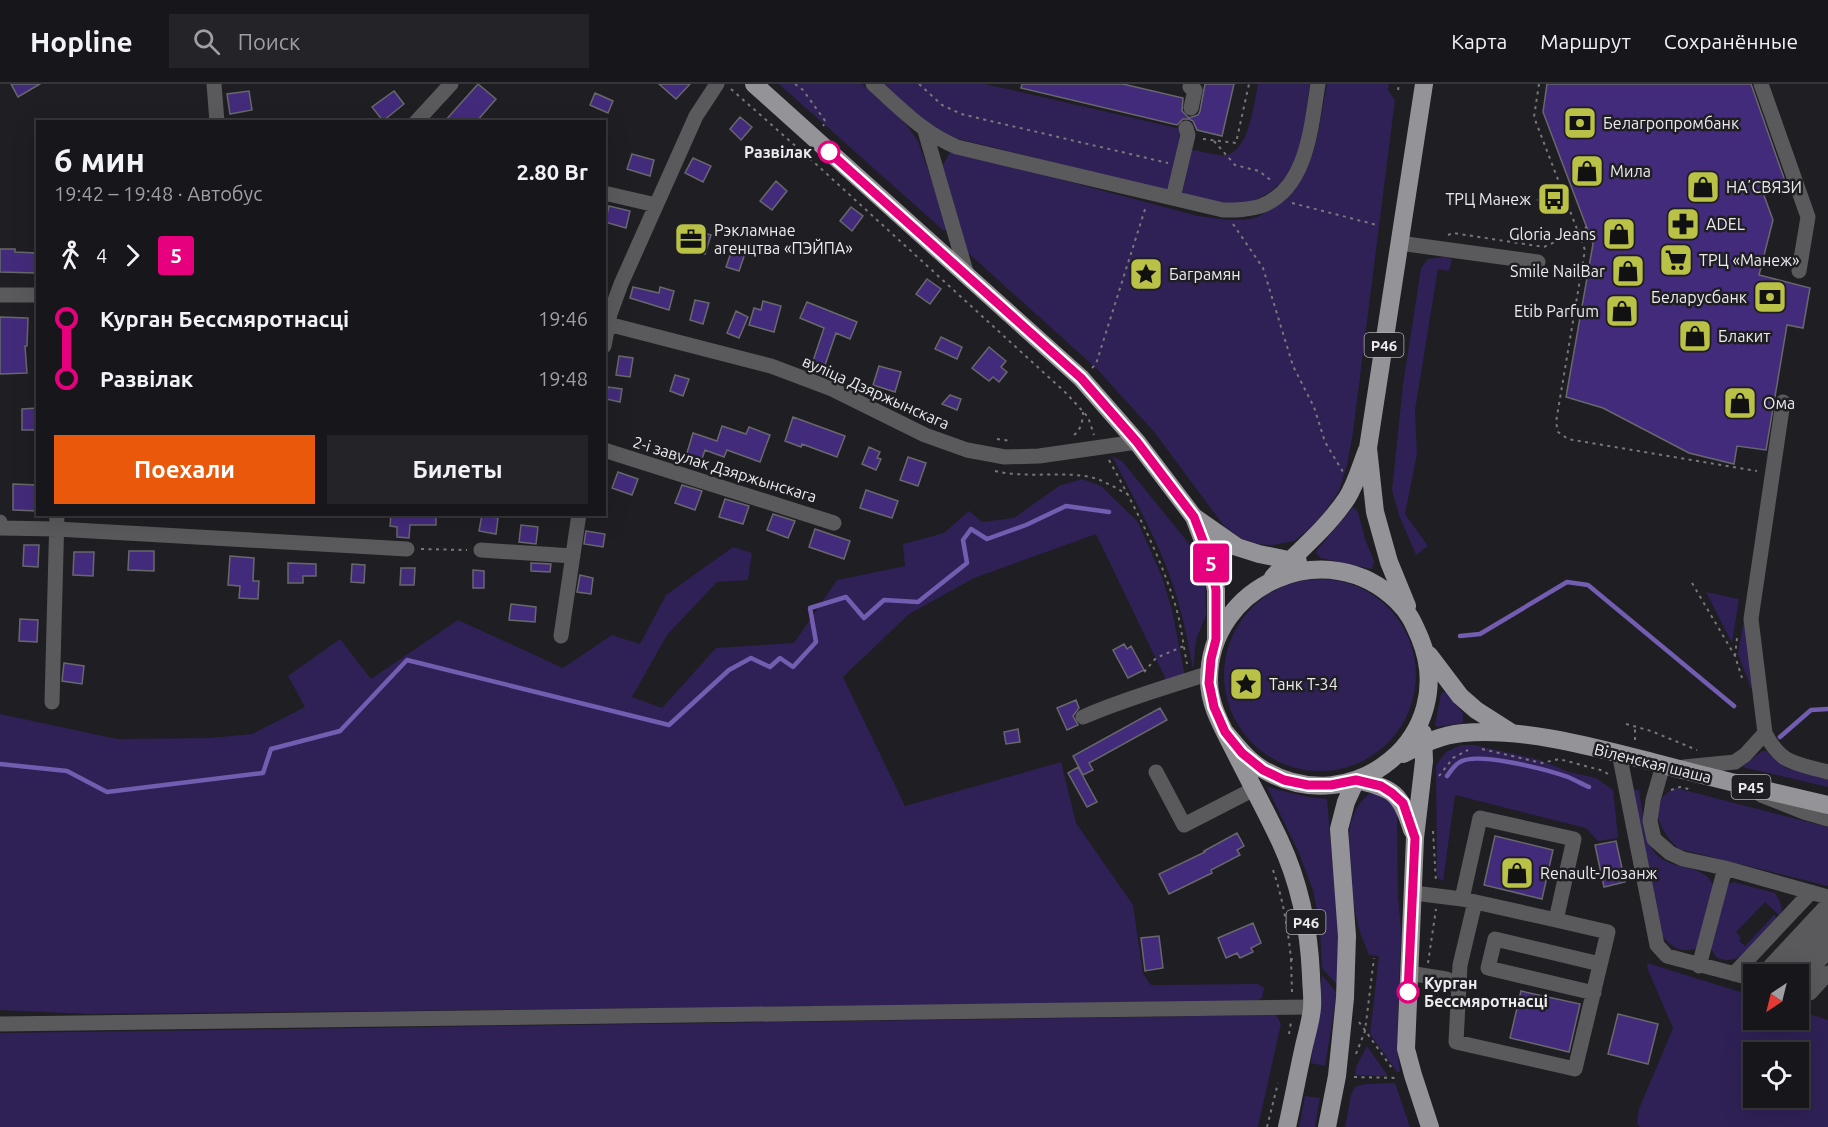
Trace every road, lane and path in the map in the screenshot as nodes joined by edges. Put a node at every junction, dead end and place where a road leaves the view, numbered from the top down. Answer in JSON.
{"nodes":[{"id":1,"x":214,"y":84,"type":"edge"},
{"id":2,"x":451,"y":84,"type":"edge"},
{"id":3,"x":717,"y":84,"type":"edge"},
{"id":4,"x":725,"y":84,"type":"edge"},
{"id":5,"x":753,"y":84,"type":"edge"},
{"id":6,"x":873,"y":84,"type":"edge"},
{"id":7,"x":920,"y":84,"type":"edge"},
{"id":8,"x":1249,"y":84,"type":"edge"},
{"id":9,"x":1318,"y":84,"type":"edge"},
{"id":10,"x":1399,"y":84,"type":"edge"},
{"id":11,"x":1424,"y":84,"type":"edge"},
{"id":12,"x":1539,"y":84,"type":"edge"},
{"id":13,"x":1761,"y":84,"type":"edge"},
{"id":14,"x":1185,"y":85,"type":"edge"},
{"id":15,"x":1398,"y":90,"type":"dead end"},
{"id":16,"x":1191,"y":108,"type":"dead end"},
{"id":17,"x":217,"y":120,"type":"edge"},
{"id":18,"x":418,"y":120,"type":"edge"},
{"id":19,"x":926,"y":131,"type":"junction"},
{"id":20,"x":1187,"y":132,"type":"joint"},
{"id":21,"x":1180,"y":166,"type":"junction"},
{"id":22,"x":606,"y":193,"type":"edge"},
{"id":23,"x":1150,"y":193,"type":"junction"},
{"id":24,"x":1173,"y":198,"type":"junction"},
{"id":25,"x":1554,"y":199,"type":"dead end"},
{"id":26,"x":1537,"y":200,"type":"dead end"},
{"id":27,"x":656,"y":205,"type":"junction"},
{"id":28,"x":1223,"y":210,"type":"junction"},
{"id":29,"x":1364,"y":223,"type":"dead end"},
{"id":30,"x":1377,"y":225,"type":"dead end"},
{"id":31,"x":1587,"y":228,"type":"dead end"},
{"id":32,"x":1578,"y":232,"type":"junction"},
{"id":33,"x":1440,"y":237,"type":"dead end"},
{"id":34,"x":1399,"y":243,"type":"junction"},
{"id":35,"x":1538,"y":262,"type":"dead end"},
{"id":36,"x":1799,"y":271,"type":"dead end"},
{"id":37,"x":967,"y":275,"type":"junction"},
{"id":38,"x":0,"y":295,"type":"edge"},
{"id":39,"x":36,"y":295,"type":"edge"},
{"id":40,"x":606,"y":324,"type":"edge"},
{"id":41,"x":1081,"y":378,"type":"junction"},
{"id":42,"x":1784,"y":402,"type":"dead end"},
{"id":43,"x":1137,"y":442,"type":"junction"},
{"id":44,"x":1102,"y":448,"type":"junction"},
{"id":45,"x":1368,"y":448,"type":"junction"},
{"id":46,"x":606,"y":451,"type":"edge"},
{"id":47,"x":990,"y":470,"type":"dead end"},
{"id":48,"x":1772,"y":474,"type":"junction"},
{"id":49,"x":1346,"y":477,"type":"dead end"},
{"id":50,"x":1129,"y":495,"type":"junction"},
{"id":51,"x":579,"y":516,"type":"edge"},
{"id":52,"x":1194,"y":517,"type":"junction"},
{"id":53,"x":0,"y":522,"type":"edge"},
{"id":54,"x":57,"y":522,"type":"edge"},
{"id":55,"x":834,"y":522,"type":"dead end"},
{"id":56,"x":407,"y":549,"type":"joint"},
{"id":57,"x":481,"y":550,"type":"joint"},
{"id":58,"x":573,"y":556,"type":"junction"},
{"id":59,"x":1291,"y":560,"type":"junction"},
{"id":60,"x":1322,"y":570,"type":"junction"},
{"id":61,"x":1268,"y":582,"type":"junction"},
{"id":62,"x":1692,"y":583,"type":"dead end"},
{"id":63,"x":1410,"y":614,"type":"junction"},
{"id":64,"x":561,"y":636,"type":"dead end"},
{"id":65,"x":1216,"y":639,"type":"junction"},
{"id":66,"x":1184,"y":646,"type":"junction"},
{"id":67,"x":1425,"y":650,"type":"junction"},
{"id":68,"x":1144,"y":672,"type":"dead end"},
{"id":69,"x":1210,"y":673,"type":"junction"},
{"id":70,"x":1191,"y":679,"type":"junction"},
{"id":71,"x":1744,"y":685,"type":"dead end"},
{"id":72,"x":52,"y":702,"type":"dead end"},
{"id":73,"x":1423,"y":713,"type":"junction"},
{"id":74,"x":1083,"y":717,"type":"dead end"},
{"id":75,"x":1626,"y":724,"type":"dead end"},
{"id":76,"x":1225,"y":732,"type":"junction"},
{"id":77,"x":1512,"y":733,"type":"junction"},
{"id":78,"x":1765,"y":733,"type":"junction"},
{"id":79,"x":1424,"y":744,"type":"junction"},
{"id":80,"x":1699,"y":750,"type":"dead end"},
{"id":81,"x":1619,"y":753,"type":"junction"},
{"id":82,"x":1396,"y":757,"type":"junction"},
{"id":83,"x":1669,"y":767,"type":"junction"},
{"id":84,"x":1156,"y":772,"type":"dead end"},
{"id":85,"x":1828,"y":772,"type":"edge"},
{"id":86,"x":1438,"y":777,"type":"dead end"},
{"id":87,"x":1612,"y":778,"type":"dead end"},
{"id":88,"x":1356,"y":780,"type":"junction"},
{"id":89,"x":1725,"y":781,"type":"junction"},
{"id":90,"x":1254,"y":789,"type":"junction"},
{"id":91,"x":1670,"y":791,"type":"dead end"},
{"id":92,"x":1696,"y":792,"type":"dead end"},
{"id":93,"x":1828,"y":804,"type":"edge"},
{"id":94,"x":1828,"y":819,"type":"edge"},
{"id":95,"x":1433,"y":822,"type":"dead end"},
{"id":96,"x":1415,"y":838,"type":"junction"},
{"id":97,"x":1725,"y":868,"type":"junction"},
{"id":98,"x":1273,"y":869,"type":"dead end"},
{"id":99,"x":1811,"y":892,"type":"junction"},
{"id":100,"x":1414,"y":893,"type":"junction"},
{"id":101,"x":1438,"y":895,"type":"junction"},
{"id":102,"x":1828,"y":897,"type":"edge"},
{"id":103,"x":1468,"y":900,"type":"junction"},
{"id":104,"x":1828,"y":904,"type":"edge"},
{"id":105,"x":1556,"y":920,"type":"junction"},
{"id":106,"x":1828,"y":920,"type":"edge"},
{"id":107,"x":1828,"y":936,"type":"edge"},
{"id":108,"x":1828,"y":951,"type":"edge"},
{"id":109,"x":1374,"y":958,"type":"dead end"},
{"id":110,"x":1291,"y":959,"type":"junction"},
{"id":111,"x":1600,"y":964,"type":"junction"},
{"id":112,"x":1772,"y":964,"type":"edge"},
{"id":113,"x":1789,"y":964,"type":"edge"},
{"id":114,"x":1803,"y":964,"type":"edge"},
{"id":115,"x":1699,"y":966,"type":"junction"},
{"id":116,"x":1311,"y":968,"type":"junction"},
{"id":117,"x":1828,"y":973,"type":"edge"},
{"id":118,"x":1734,"y":974,"type":"junction"},
{"id":119,"x":1418,"y":975,"type":"junction"},
{"id":120,"x":1743,"y":976,"type":"edge"},
{"id":121,"x":1809,"y":981,"type":"edge"},
{"id":122,"x":1460,"y":984,"type":"junction"},
{"id":123,"x":1809,"y":986,"type":"edge"},
{"id":124,"x":1594,"y":993,"type":"junction"},
{"id":125,"x":1345,"y":998,"type":"junction"},
{"id":126,"x":1312,"y":1007,"type":"junction"},
{"id":127,"x":1293,"y":1008,"type":"junction"},
{"id":128,"x":0,"y":1024,"type":"edge"},
{"id":129,"x":1365,"y":1031,"type":"junction"},
{"id":130,"x":1288,"y":1043,"type":"dead end"},
{"id":131,"x":1355,"y":1059,"type":"dead end"},
{"id":132,"x":1280,"y":1076,"type":"dead end"},
{"id":133,"x":1337,"y":1076,"type":"junction"},
{"id":134,"x":1267,"y":1127,"type":"edge"},
{"id":135,"x":1287,"y":1127,"type":"edge"},
{"id":136,"x":1327,"y":1127,"type":"edge"},
{"id":137,"x":1430,"y":1127,"type":"edge"}],
"edges":[{"from":1,"to":17,"type":"street"},
{"from":2,"to":18,"type":"street"},
{"from":3,"to":27,"type":"street"},
{"from":4,"to":44,"type":"path"},
{"from":5,"to":37,"type":"main road"},
{"from":6,"to":19,"type":"street"},
{"from":7,"to":21,"type":"path"},
{"from":8,"to":20,"type":"path"},
{"from":9,"to":28,"type":"street"},
{"from":10,"to":15,"type":"path"},
{"from":11,"to":34,"type":"main road","number":"Р46"},
{"from":12,"to":32,"type":"path"},
{"from":13,"to":36,"type":"street"},
{"from":14,"to":16,"type":"street"},
{"from":19,"to":23,"type":"street"},
{"from":19,"to":37,"type":"street"},
{"from":20,"to":21,"type":"street"},
{"from":21,"to":24,"type":"street"},
{"from":22,"to":27,"type":"street"},
{"from":23,"to":24,"type":"street"},
{"from":23,"to":41,"type":"path"},
{"from":24,"to":28,"type":"street"},
{"from":25,"to":26,"type":"path"},
{"from":27,"to":40,"type":"street"},
{"from":28,"to":49,"type":"path"},
{"from":29,"to":30,"type":"path"},
{"from":31,"to":32,"type":"path"},
{"from":32,"to":33,"type":"path"},
{"from":32,"to":48,"type":"path"},
{"from":34,"to":35,"type":"street"},
{"from":34,"to":45,"type":"main road","number":"Р46"},
{"from":37,"to":41,"type":"main road"},
{"from":38,"to":39,"type":"street"},
{"from":40,"to":44,"type":"street","name":"вуліца Дзяржынскага"},
{"from":41,"to":43,"type":"main road"},
{"from":42,"to":48,"type":"street"},
{"from":43,"to":44,"type":"street","name":"вуліца Дзяржынскага"},
{"from":43,"to":52,"type":"main road"},
{"from":44,"to":50,"type":"path"},
{"from":45,"to":59,"type":"main road","number":"Р46"},
{"from":45,"to":63,"type":"main road","number":"Р46"},
{"from":46,"to":55,"type":"street","name":"2-і завулак Дзяржынскага"},
{"from":47,"to":50,"type":"path"},
{"from":48,"to":78,"type":"street"},
{"from":50,"to":66,"type":"path"},
{"from":51,"to":58,"type":"street"},
{"from":52,"to":59,"type":"main road"},
{"from":52,"to":65,"type":"main road"},
{"from":53,"to":54,"type":"street"},
{"from":54,"to":56,"type":"street"},
{"from":54,"to":72,"type":"street"},
{"from":56,"to":57,"type":"path"},
{"from":57,"to":58,"type":"street"},
{"from":58,"to":64,"type":"street"},
{"from":59,"to":60,"type":"main road"},
{"from":59,"to":61,"type":"main road","number":"Р46"},
{"from":60,"to":61,"type":"main road","number":"Р46"},
{"from":60,"to":63,"type":"main road","number":"Р46"},
{"from":61,"to":65,"type":"main road","number":"Р46"},
{"from":62,"to":71,"type":"path"},
{"from":63,"to":67,"type":"main road","number":"Р46"},
{"from":65,"to":69,"type":"main road","number":"Р46"},
{"from":66,"to":68,"type":"path"},
{"from":66,"to":70,"type":"path"},
{"from":67,"to":73,"type":"main road","number":"Р46"},
{"from":67,"to":77,"type":"main road","number":"Р45"},
{"from":69,"to":70,"type":"street"},
{"from":69,"to":76,"type":"main road","number":"Р46"},
{"from":70,"to":74,"type":"street"},
{"from":73,"to":79,"type":"main road"},
{"from":73,"to":82,"type":"main road","number":"Р46"},
{"from":75,"to":80,"type":"path"},
{"from":76,"to":88,"type":"main road","number":"Р46"},
{"from":76,"to":90,"type":"main road","number":"Р46"},
{"from":77,"to":79,"type":"main road","number":"Р45"},
{"from":77,"to":81,"type":"main road","name":"Віленская шаша","number":"Р45"},
{"from":78,"to":83,"type":"street"},
{"from":78,"to":85,"type":"street"},
{"from":79,"to":82,"type":"main road","number":"Р45"},
{"from":79,"to":96,"type":"main road"},
{"from":81,"to":83,"type":"main road","name":"Віленская шаша","number":"Р45"},
{"from":81,"to":115,"type":"street"},
{"from":82,"to":88,"type":"main road","number":"Р46"},
{"from":83,"to":89,"type":"main road","name":"Віленская шаша","number":"Р45"},
{"from":83,"to":97,"type":"street"},
{"from":84,"to":90,"type":"street"},
{"from":86,"to":87,"type":"path"},
{"from":88,"to":96,"type":"main road"},
{"from":88,"to":125,"type":"main road","number":"Р46"},
{"from":89,"to":93,"type":"main road","name":"Віленская шаша","number":"Р45"},
{"from":89,"to":94,"type":"street"},
{"from":90,"to":116,"type":"main road","number":"Р46"},
{"from":91,"to":92,"type":"path"},
{"from":95,"to":101,"type":"path"},
{"from":96,"to":100,"type":"main road"},
{"from":97,"to":99,"type":"street"},
{"from":97,"to":115,"type":"street"},
{"from":98,"to":110,"type":"path"},
{"from":99,"to":102,"type":"street"},
{"from":99,"to":118,"type":"street"},
{"from":100,"to":101,"type":"street"},
{"from":100,"to":119,"type":"main road"},
{"from":101,"to":103,"type":"street"},
{"from":101,"to":119,"type":"path"},
{"from":103,"to":105,"type":"street"},
{"from":103,"to":105,"type":"street"},
{"from":103,"to":122,"type":"street"},
{"from":104,"to":112,"type":"street"},
{"from":105,"to":111,"type":"street"},
{"from":106,"to":113,"type":"street"},
{"from":107,"to":114,"type":"street"},
{"from":108,"to":121,"type":"street"},
{"from":109,"to":129,"type":"path"},
{"from":110,"to":116,"type":"path"},
{"from":110,"to":127,"type":"path"},
{"from":111,"to":124,"type":"street"},
{"from":111,"to":124,"type":"street"},
{"from":115,"to":118,"type":"street"},
{"from":116,"to":126,"type":"main road","number":"Р46"},
{"from":117,"to":123,"type":"street"},
{"from":118,"to":120,"type":"street"},
{"from":119,"to":122,"type":"street"},
{"from":119,"to":137,"type":"main road"},
{"from":122,"to":124,"type":"street"},
{"from":125,"to":129,"type":"path"},
{"from":125,"to":133,"type":"main road","number":"Р46"},
{"from":126,"to":127,"type":"street"},
{"from":126,"to":135,"type":"main road","number":"Р46"},
{"from":127,"to":128,"type":"street"},
{"from":127,"to":130,"type":"path"},
{"from":129,"to":131,"type":"path"},
{"from":129,"to":133,"type":"path"},
{"from":132,"to":134,"type":"path"},
{"from":133,"to":136,"type":"main road","number":"Р46"}]}
